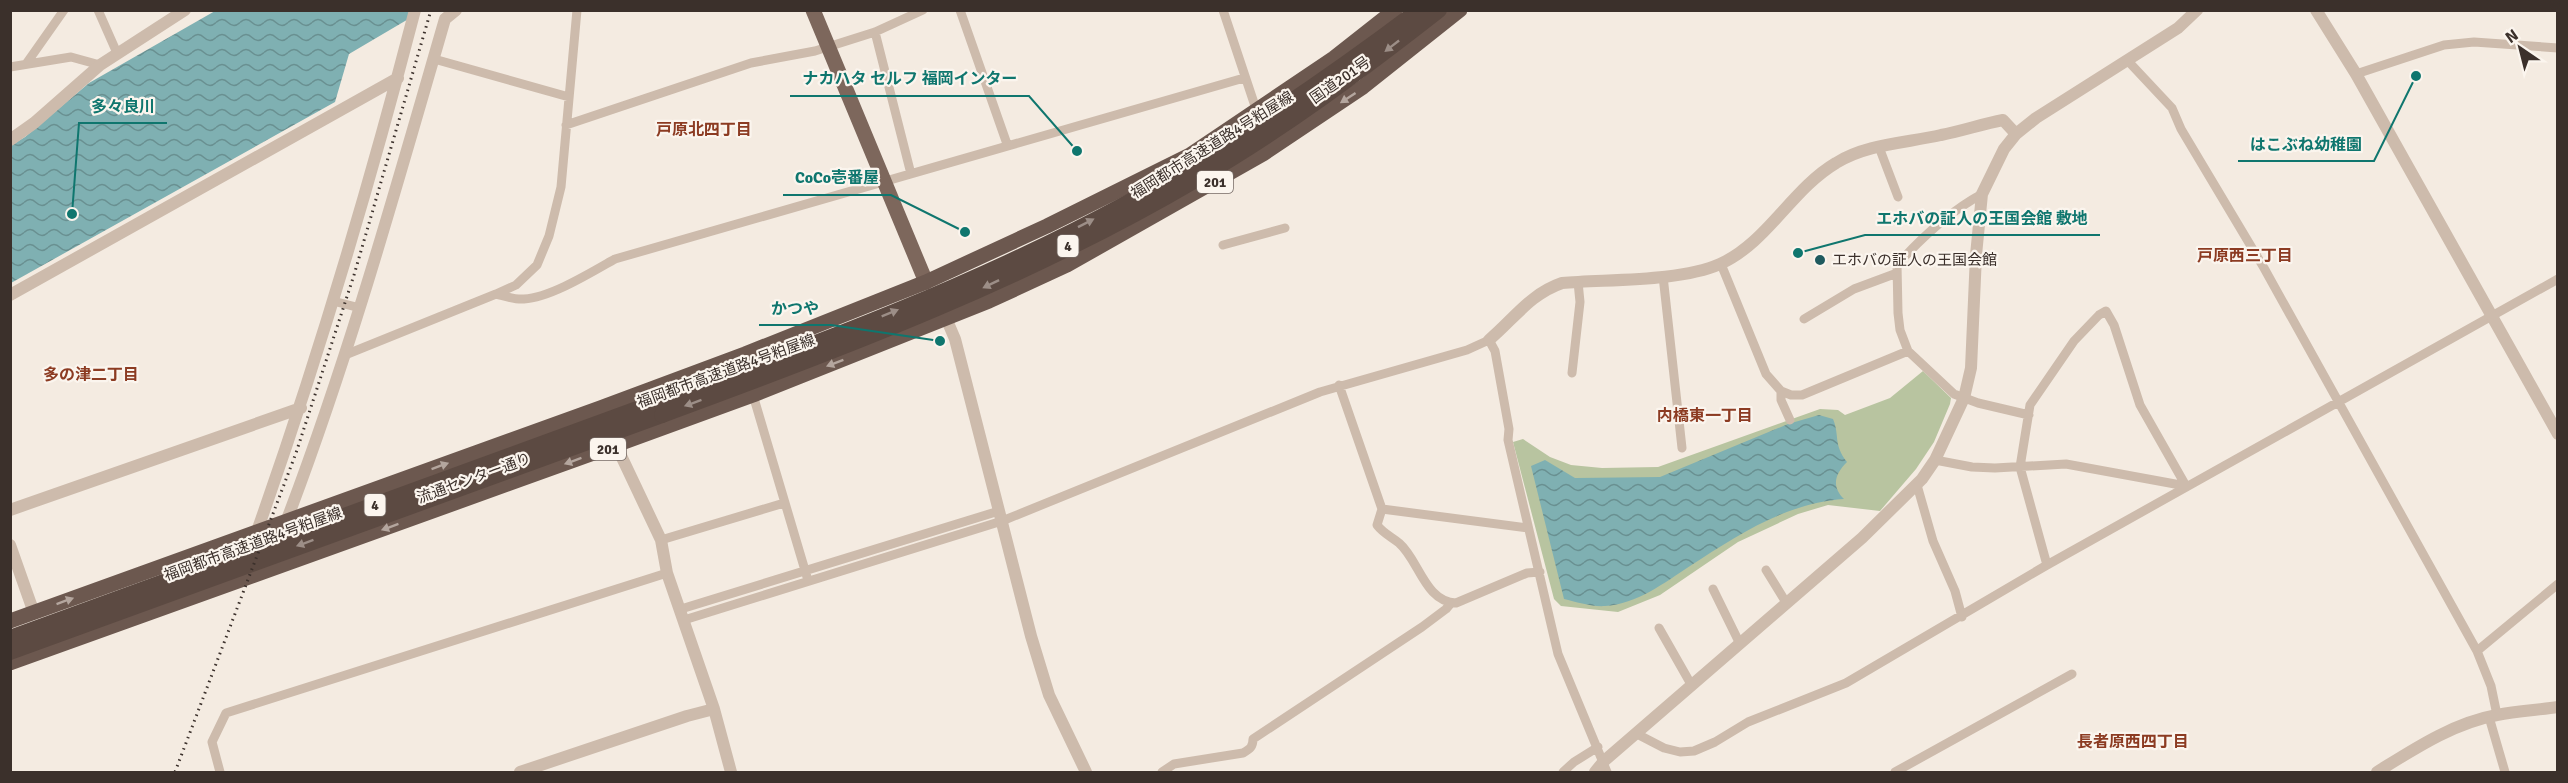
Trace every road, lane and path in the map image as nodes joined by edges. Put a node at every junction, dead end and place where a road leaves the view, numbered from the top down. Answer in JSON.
{"nodes":[{"id":1,"x":64,"y":10,"type":"edge"},
{"id":2,"x":99,"y":10,"type":"edge"},
{"id":3,"x":185,"y":10,"type":"edge"},
{"id":4,"x":415,"y":10,"type":"edge"},
{"id":5,"x":456,"y":10,"type":"edge"},
{"id":6,"x":577,"y":10,"type":"edge"},
{"id":7,"x":813,"y":10,"type":"edge"},
{"id":8,"x":923,"y":10,"type":"edge"},
{"id":9,"x":960,"y":10,"type":"edge"},
{"id":10,"x":1223,"y":10,"type":"edge"},
{"id":11,"x":1395,"y":10,"type":"edge"},
{"id":12,"x":1419,"y":10,"type":"edge"},
{"id":13,"x":1439,"y":10,"type":"edge"},
{"id":14,"x":1460,"y":10,"type":"edge"},
{"id":15,"x":2197,"y":10,"type":"edge"},
{"id":16,"x":2316,"y":10,"type":"edge"},
{"id":17,"x":875,"y":32,"type":"junction"},
{"id":18,"x":828,"y":47,"type":"junction"},
{"id":19,"x":2558,"y":48,"type":"edge"},
{"id":20,"x":117,"y":53,"type":"junction"},
{"id":21,"x":434,"y":59,"type":"junction"},
{"id":22,"x":2127,"y":60,"type":"junction"},
{"id":23,"x":26,"y":64,"type":"junction"},
{"id":24,"x":100,"y":65,"type":"junction"},
{"id":25,"x":10,"y":67,"type":"edge"},
{"id":26,"x":2356,"y":74,"type":"junction"},
{"id":27,"x":398,"y":78,"type":"junction"},
{"id":28,"x":1244,"y":78,"type":"junction"},
{"id":29,"x":569,"y":98,"type":"junction"},
{"id":30,"x":1256,"y":109,"type":"junction"},
{"id":31,"x":566,"y":125,"type":"junction"},
{"id":32,"x":2016,"y":134,"type":"junction"},
{"id":33,"x":10,"y":140,"type":"edge"},
{"id":34,"x":1007,"y":144,"type":"junction"},
{"id":35,"x":1879,"y":147,"type":"junction"},
{"id":36,"x":911,"y":174,"type":"junction"},
{"id":37,"x":883,"y":182,"type":"junction"},
{"id":38,"x":1982,"y":194,"type":"junction"},
{"id":39,"x":1898,"y":197,"type":"dead end"},
{"id":40,"x":1285,"y":228,"type":"dead end"},
{"id":41,"x":1223,"y":245,"type":"dead end"},
{"id":42,"x":1721,"y":264,"type":"junction"},
{"id":43,"x":1897,"y":273,"type":"junction"},
{"id":44,"x":1663,"y":276,"type":"junction"},
{"id":45,"x":2558,"y":279,"type":"edge"},
{"id":46,"x":926,"y":282,"type":"junction"},
{"id":47,"x":1578,"y":282,"type":"junction"},
{"id":48,"x":496,"y":294,"type":"junction"},
{"id":49,"x":10,"y":295,"type":"edge"},
{"id":50,"x":333,"y":301,"type":"junction"},
{"id":51,"x":360,"y":308,"type":"junction"},
{"id":52,"x":2492,"y":316,"type":"junction"},
{"id":53,"x":948,"y":318,"type":"junction"},
{"id":54,"x":1804,"y":319,"type":"dead end"},
{"id":55,"x":1489,"y":340,"type":"junction"},
{"id":56,"x":1908,"y":351,"type":"junction"},
{"id":57,"x":345,"y":355,"type":"junction"},
{"id":58,"x":1572,"y":373,"type":"dead end"},
{"id":59,"x":1340,"y":385,"type":"junction"},
{"id":60,"x":1781,"y":392,"type":"junction"},
{"id":61,"x":753,"y":395,"type":"junction"},
{"id":62,"x":1964,"y":398,"type":"junction"},
{"id":63,"x":2337,"y":402,"type":"junction"},
{"id":64,"x":301,"y":408,"type":"junction"},
{"id":65,"x":660,"y":408,"type":"junction"},
{"id":66,"x":2030,"y":415,"type":"junction"},
{"id":67,"x":1790,"y":420,"type":"dead end"},
{"id":68,"x":2558,"y":434,"type":"edge"},
{"id":69,"x":616,"y":445,"type":"junction"},
{"id":70,"x":1682,"y":448,"type":"dead end"},
{"id":71,"x":1935,"y":460,"type":"junction"},
{"id":72,"x":2020,"y":467,"type":"junction"},
{"id":73,"x":1917,"y":485,"type":"junction"},
{"id":74,"x":2186,"y":486,"type":"junction"},
{"id":75,"x":784,"y":503,"type":"junction"},
{"id":76,"x":1382,"y":508,"type":"junction"},
{"id":77,"x":10,"y":510,"type":"edge"},
{"id":78,"x":1000,"y":516,"type":"junction"},
{"id":79,"x":286,"y":522,"type":"junction"},
{"id":80,"x":1528,"y":528,"type":"junction"},
{"id":81,"x":256,"y":534,"type":"junction"},
{"id":82,"x":661,"y":540,"type":"junction"},
{"id":83,"x":10,"y":545,"type":"edge"},
{"id":84,"x":2047,"y":565,"type":"junction"},
{"id":85,"x":1766,"y":570,"type":"dead end"},
{"id":86,"x":1539,"y":572,"type":"junction"},
{"id":87,"x":667,"y":573,"type":"junction"},
{"id":88,"x":807,"y":576,"type":"junction"},
{"id":89,"x":2558,"y":584,"type":"edge"},
{"id":90,"x":1713,"y":589,"type":"dead end"},
{"id":91,"x":154,"y":592,"type":"junction"},
{"id":92,"x":1451,"y":603,"type":"junction"},
{"id":93,"x":1787,"y":604,"type":"junction"},
{"id":94,"x":33,"y":613,"type":"junction"},
{"id":95,"x":682,"y":614,"type":"junction"},
{"id":96,"x":1962,"y":617,"type":"junction"},
{"id":97,"x":10,"y":621,"type":"edge"},
{"id":98,"x":1659,"y":628,"type":"dead end"},
{"id":99,"x":10,"y":638,"type":"edge"},
{"id":100,"x":1740,"y":644,"type":"junction"},
{"id":101,"x":2477,"y":651,"type":"junction"},
{"id":102,"x":10,"y":652,"type":"edge"},
{"id":103,"x":10,"y":663,"type":"edge"},
{"id":104,"x":2072,"y":674,"type":"dead end"},
{"id":105,"x":1692,"y":686,"type":"junction"},
{"id":106,"x":2558,"y":707,"type":"edge"},
{"id":107,"x":714,"y":709,"type":"junction"},
{"id":108,"x":2493,"y":716,"type":"junction"},
{"id":109,"x":1636,"y":734,"type":"junction"},
{"id":110,"x":1598,"y":747,"type":"junction"},
{"id":111,"x":1606,"y":767,"type":"edge"},
{"id":112,"x":220,"y":772,"type":"edge"},
{"id":113,"x":520,"y":772,"type":"edge"},
{"id":114,"x":731,"y":772,"type":"edge"},
{"id":115,"x":1086,"y":772,"type":"edge"},
{"id":116,"x":1162,"y":772,"type":"edge"},
{"id":117,"x":1563,"y":772,"type":"edge"},
{"id":118,"x":1595,"y":772,"type":"edge"},
{"id":119,"x":1895,"y":772,"type":"edge"},
{"id":120,"x":2376,"y":772,"type":"edge"},
{"id":121,"x":2505,"y":772,"type":"edge"}],
"edges":[{"from":1,"to":23,"type":"street"},
{"from":2,"to":20,"type":"street"},
{"from":3,"to":20,"type":"street"},
{"from":4,"to":27,"type":"street"},
{"from":5,"to":21,"type":"street"},
{"from":6,"to":29,"type":"street"},
{"from":7,"to":18,"type":"main road"},
{"from":8,"to":17,"type":"street"},
{"from":9,"to":34,"type":"street"},
{"from":10,"to":28,"type":"street"},
{"from":11,"to":30,"type":"highway","name":"国道201号","number":"201"},
{"from":65,"to":12,"type":"highway","name":"福岡都市高速道路4号粕屋線","number":"4","one_way":true,"bridge":true},
{"from":13,"to":65,"type":"highway","name":"福岡都市高速道路4号粕屋線","number":"4","one_way":true,"bridge":true},
{"from":14,"to":53,"type":"highway","name":"国道201号","number":"201","one_way":true},
{"from":15,"to":22,"type":"street"},
{"from":16,"to":26,"type":"street"},
{"from":17,"to":18,"type":"street"},
{"from":17,"to":36,"type":"street"},
{"from":18,"to":31,"type":"street"},
{"from":18,"to":37,"type":"main road"},
{"from":19,"to":26,"type":"street"},
{"from":20,"to":24,"type":"street"},
{"from":21,"to":29,"type":"street"},
{"from":21,"to":51,"type":"street"},
{"from":22,"to":32,"type":"street"},
{"from":22,"to":63,"type":"street"},
{"from":23,"to":24,"type":"street"},
{"from":23,"to":25,"type":"street"},
{"from":24,"to":33,"type":"street"},
{"from":26,"to":52,"type":"street"},
{"from":27,"to":49,"type":"street"},
{"from":27,"to":50,"type":"street"},
{"from":28,"to":30,"type":"street"},
{"from":28,"to":34,"type":"street"},
{"from":29,"to":31,"type":"street"},
{"from":30,"to":46,"type":"highway","name":"国道201号","number":"201"},
{"from":31,"to":48,"type":"street"},
{"from":32,"to":35,"type":"street"},
{"from":32,"to":38,"type":"street"},
{"from":34,"to":36,"type":"street"},
{"from":35,"to":39,"type":"street"},
{"from":35,"to":42,"type":"street"},
{"from":36,"to":37,"type":"street"},
{"from":37,"to":46,"type":"main road"},
{"from":37,"to":48,"type":"street"},
{"from":38,"to":43,"type":"street"},
{"from":38,"to":62,"type":"street"},
{"from":40,"to":41,"type":"street"},
{"from":42,"to":44,"type":"street"},
{"from":42,"to":60,"type":"street"},
{"from":43,"to":54,"type":"street"},
{"from":43,"to":56,"type":"street"},
{"from":44,"to":47,"type":"street"},
{"from":44,"to":70,"type":"street"},
{"from":45,"to":52,"type":"street"},
{"from":46,"to":53,"type":"street"},
{"from":79,"to":46,"type":"highway","name":"流通センター通り","number":"201","one_way":true},
{"from":47,"to":55,"type":"street"},
{"from":47,"to":58,"type":"street"},
{"from":48,"to":57,"type":"street"},
{"from":50,"to":51,"type":"street"},
{"from":50,"to":64,"type":"street"},
{"from":51,"to":57,"type":"street"},
{"from":52,"to":63,"type":"street"},
{"from":52,"to":68,"type":"street"},
{"from":53,"to":61,"type":"highway","name":"流通センター通り","number":"201","one_way":true},
{"from":53,"to":78,"type":"street"},
{"from":55,"to":59,"type":"street"},
{"from":55,"to":80,"type":"street"},
{"from":56,"to":60,"type":"street"},
{"from":56,"to":62,"type":"street"},
{"from":57,"to":79,"type":"street"},
{"from":59,"to":76,"type":"street"},
{"from":59,"to":78,"type":"street"},
{"from":60,"to":67,"type":"street"},
{"from":61,"to":69,"type":"highway","name":"流通センター通り","number":"201"},
{"from":61,"to":75,"type":"street"},
{"from":62,"to":66,"type":"street"},
{"from":62,"to":71,"type":"street"},
{"from":63,"to":74,"type":"street"},
{"from":63,"to":101,"type":"street"},
{"from":64,"to":77,"type":"street"},
{"from":64,"to":81,"type":"street"},
{"from":65,"to":91,"type":"highway","name":"福岡都市高速道路4号粕屋線","number":"4"},
{"from":66,"to":72,"type":"street"},
{"from":66,"to":74,"type":"street"},
{"from":69,"to":82,"type":"street"},
{"from":69,"to":103,"type":"highway","name":"流通センター通り","number":"201","one_way":true},
{"from":71,"to":72,"type":"street"},
{"from":71,"to":73,"type":"street"},
{"from":72,"to":74,"type":"street"},
{"from":72,"to":84,"type":"street"},
{"from":73,"to":93,"type":"street"},
{"from":73,"to":96,"type":"street"},
{"from":74,"to":84,"type":"street"},
{"from":75,"to":82,"type":"street"},
{"from":75,"to":88,"type":"street"},
{"from":76,"to":80,"type":"street"},
{"from":76,"to":92,"type":"street"},
{"from":78,"to":88,"type":"street"},
{"from":78,"to":115,"type":"street"},
{"from":79,"to":81,"type":"highway","name":"流通センター通り","number":"201"},
{"from":80,"to":86,"type":"street"},
{"from":94,"to":81,"type":"highway","name":"流通センター通り","number":"201","one_way":true},
{"from":82,"to":87,"type":"street"},
{"from":83,"to":94,"type":"street"},
{"from":84,"to":96,"type":"street"},
{"from":85,"to":93,"type":"street"},
{"from":86,"to":92,"type":"street"},
{"from":86,"to":110,"type":"street"},
{"from":87,"to":95,"type":"street"},
{"from":87,"to":112,"type":"street"},
{"from":88,"to":95,"type":"street"},
{"from":89,"to":101,"type":"street"},
{"from":90,"to":100,"type":"street"},
{"from":91,"to":99,"type":"highway","name":"福岡都市高速道路4号粕屋線","number":"4"},
{"from":91,"to":102,"type":"highway","name":"福岡都市高速道路4号粕屋線","number":"4"},
{"from":92,"to":116,"type":"street"},
{"from":93,"to":100,"type":"street"},
{"from":94,"to":97,"type":"highway","name":"流通センター通り","number":"201"},
{"from":95,"to":107,"type":"street"},
{"from":96,"to":109,"type":"street"},
{"from":98,"to":105,"type":"street"},
{"from":100,"to":105,"type":"street"},
{"from":101,"to":108,"type":"street"},
{"from":104,"to":119,"type":"street"},
{"from":105,"to":109,"type":"street"},
{"from":106,"to":108,"type":"street"},
{"from":107,"to":113,"type":"street"},
{"from":107,"to":114,"type":"street"},
{"from":108,"to":120,"type":"street"},
{"from":108,"to":121,"type":"street"},
{"from":109,"to":111,"type":"street"},
{"from":110,"to":111,"type":"street"},
{"from":110,"to":117,"type":"street"},
{"from":111,"to":118,"type":"street"}]}
